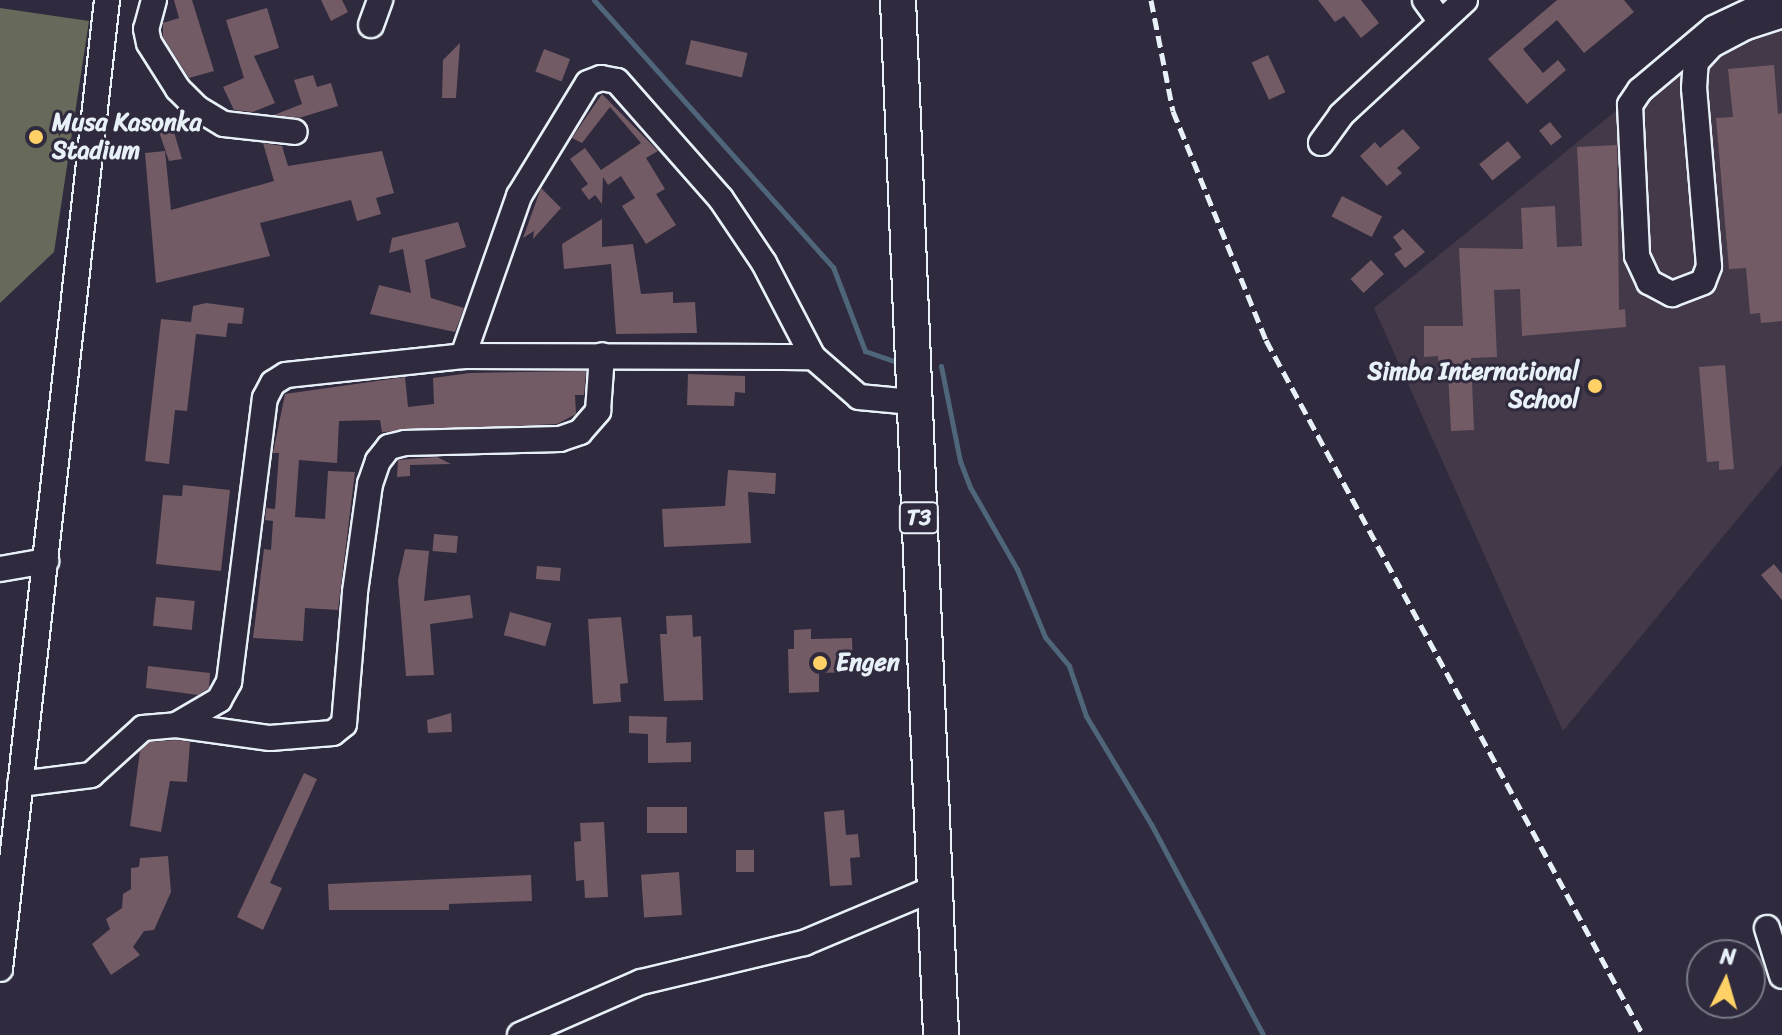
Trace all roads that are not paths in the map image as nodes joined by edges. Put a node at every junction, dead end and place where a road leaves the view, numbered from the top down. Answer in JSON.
{"nodes":[{"id":1,"x":107,"y":0,"type":"edge"},
{"id":2,"x":154,"y":0,"type":"edge"},
{"id":3,"x":380,"y":0,"type":"edge"},
{"id":4,"x":898,"y":0,"type":"edge"},
{"id":5,"x":1425,"y":0,"type":"edge"},
{"id":6,"x":1465,"y":0,"type":"edge"},
{"id":7,"x":1773,"y":0,"type":"edge"},
{"id":8,"x":1782,"y":15,"type":"edge"},
{"id":9,"x":1440,"y":21,"type":"junction"},
{"id":10,"x":371,"y":25,"type":"dead end"},
{"id":11,"x":295,"y":132,"type":"dead end"},
{"id":12,"x":1321,"y":143,"type":"dead end"},
{"id":13,"x":602,"y":355,"type":"junction"},
{"id":14,"x":463,"y":356,"type":"junction"},
{"id":15,"x":813,"y":357,"type":"junction"},
{"id":16,"x":912,"y":402,"type":"junction"},
{"id":17,"x":46,"y":561,"type":"junction"},
{"id":18,"x":0,"y":569,"type":"edge"},
{"id":19,"x":176,"y":725,"type":"junction"},
{"id":20,"x":20,"y":784,"type":"junction"},
{"id":21,"x":935,"y":888,"type":"junction"},
{"id":22,"x":1767,"y":928,"type":"dead end"},
{"id":23,"x":0,"y":969,"type":"edge"},
{"id":24,"x":1782,"y":976,"type":"edge"},
{"id":25,"x":520,"y":1035,"type":"edge"},
{"id":26,"x":941,"y":1035,"type":"edge"}],
"edges":[{"from":1,"to":17,"type":"street"},
{"from":2,"to":11,"type":"street"},
{"from":3,"to":10,"type":"street"},
{"from":4,"to":16,"type":"highway","number":"T3"},
{"from":5,"to":9,"type":"street"},
{"from":6,"to":9,"type":"street"},
{"from":7,"to":8,"type":"street"},
{"from":9,"to":12,"type":"street"},
{"from":13,"to":14,"type":"street"},
{"from":13,"to":15,"type":"street"},
{"from":13,"to":19,"type":"street"},
{"from":14,"to":15,"type":"street"},
{"from":14,"to":19,"type":"street"},
{"from":15,"to":16,"type":"street"},
{"from":16,"to":21,"type":"highway","number":"T3"},
{"from":17,"to":18,"type":"street"},
{"from":17,"to":20,"type":"street"},
{"from":19,"to":20,"type":"street"},
{"from":20,"to":23,"type":"street"},
{"from":21,"to":25,"type":"street"},
{"from":21,"to":26,"type":"highway","number":"T3"},
{"from":22,"to":24,"type":"street"}]}
